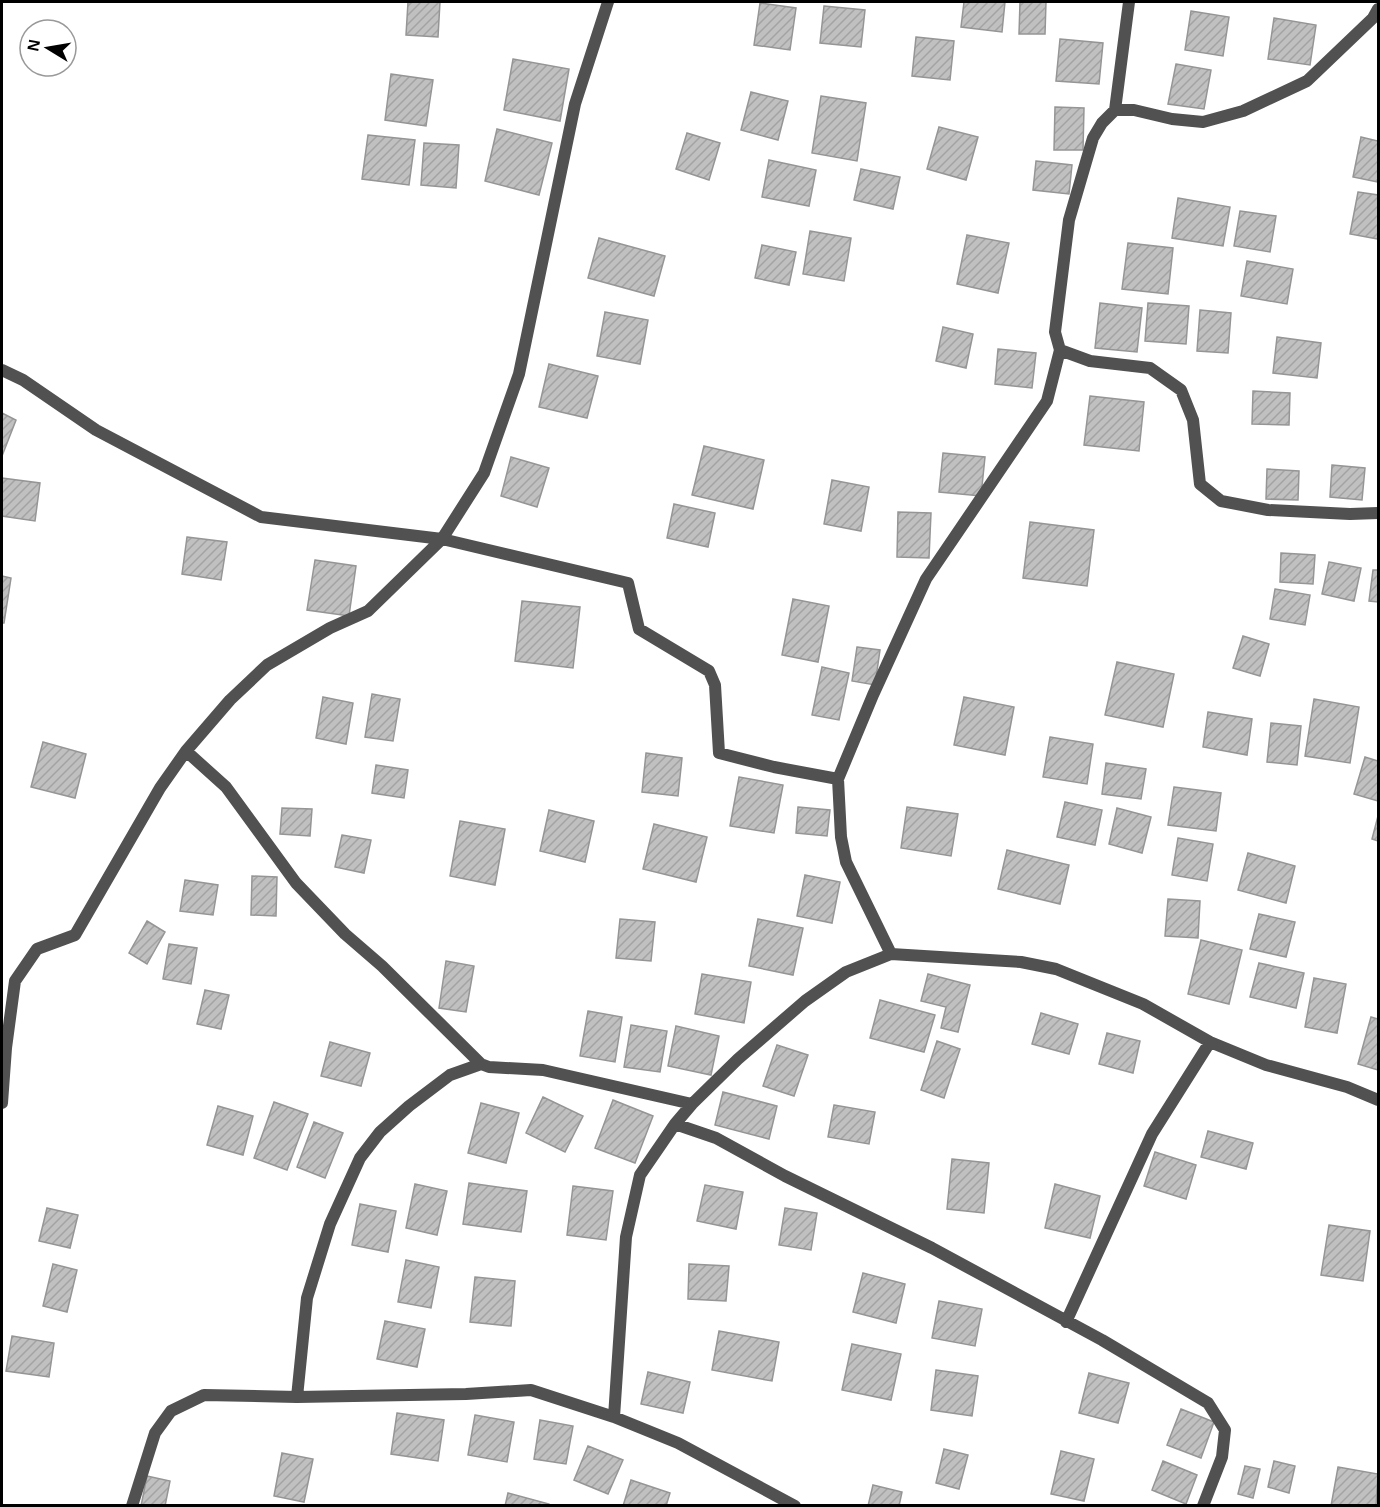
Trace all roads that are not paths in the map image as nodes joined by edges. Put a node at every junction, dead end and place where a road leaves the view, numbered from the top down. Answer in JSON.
{"nodes":[{"id":1,"x":608,"y":2,"type":"edge"},
{"id":2,"x":1129,"y":2,"type":"edge"},
{"id":3,"x":1378,"y":9,"type":"edge"},
{"id":4,"x":1115,"y":110,"type":"junction"},
{"id":5,"x":1060,"y":350,"type":"junction"},
{"id":6,"x":2,"y":369,"type":"edge"},
{"id":7,"x":1378,"y":513,"type":"edge"},
{"id":8,"x":442,"y":539,"type":"junction"},
{"id":9,"x":186,"y":751,"type":"junction"},
{"id":10,"x":838,"y":779,"type":"junction"},
{"id":11,"x":891,"y":954,"type":"junction"},
{"id":12,"x":1209,"y":1042,"type":"junction"},
{"id":13,"x":481,"y":1064,"type":"junction"},
{"id":14,"x":1378,"y":1100,"type":"edge"},
{"id":15,"x":2,"y":1103,"type":"edge"},
{"id":16,"x":692,"y":1104,"type":"junction"},
{"id":17,"x":675,"y":1124,"type":"junction"},
{"id":18,"x":1066,"y":1322,"type":"junction"},
{"id":19,"x":297,"y":1397,"type":"junction"},
{"id":20,"x":614,"y":1417,"type":"junction"},
{"id":21,"x":132,"y":1506,"type":"edge"},
{"id":22,"x":795,"y":1506,"type":"edge"},
{"id":23,"x":1203,"y":1506,"type":"edge"}],
"edges":[{"from":1,"to":8,"type":"street"},
{"from":2,"to":4,"type":"street"},
{"from":3,"to":4,"type":"street"},
{"from":4,"to":5,"type":"street"},
{"from":5,"to":7,"type":"street"},
{"from":5,"to":10,"type":"street"},
{"from":6,"to":8,"type":"street"},
{"from":8,"to":9,"type":"street"},
{"from":8,"to":10,"type":"street"},
{"from":9,"to":13,"type":"street"},
{"from":9,"to":15,"type":"street"},
{"from":10,"to":11,"type":"street"},
{"from":11,"to":12,"type":"street"},
{"from":11,"to":16,"type":"street"},
{"from":12,"to":14,"type":"street"},
{"from":12,"to":18,"type":"street"},
{"from":13,"to":16,"type":"street"},
{"from":13,"to":19,"type":"street"},
{"from":16,"to":17,"type":"street"},
{"from":17,"to":18,"type":"street"},
{"from":17,"to":20,"type":"street"},
{"from":18,"to":23,"type":"street"},
{"from":19,"to":20,"type":"street"},
{"from":19,"to":21,"type":"street"},
{"from":20,"to":22,"type":"street"}]}
